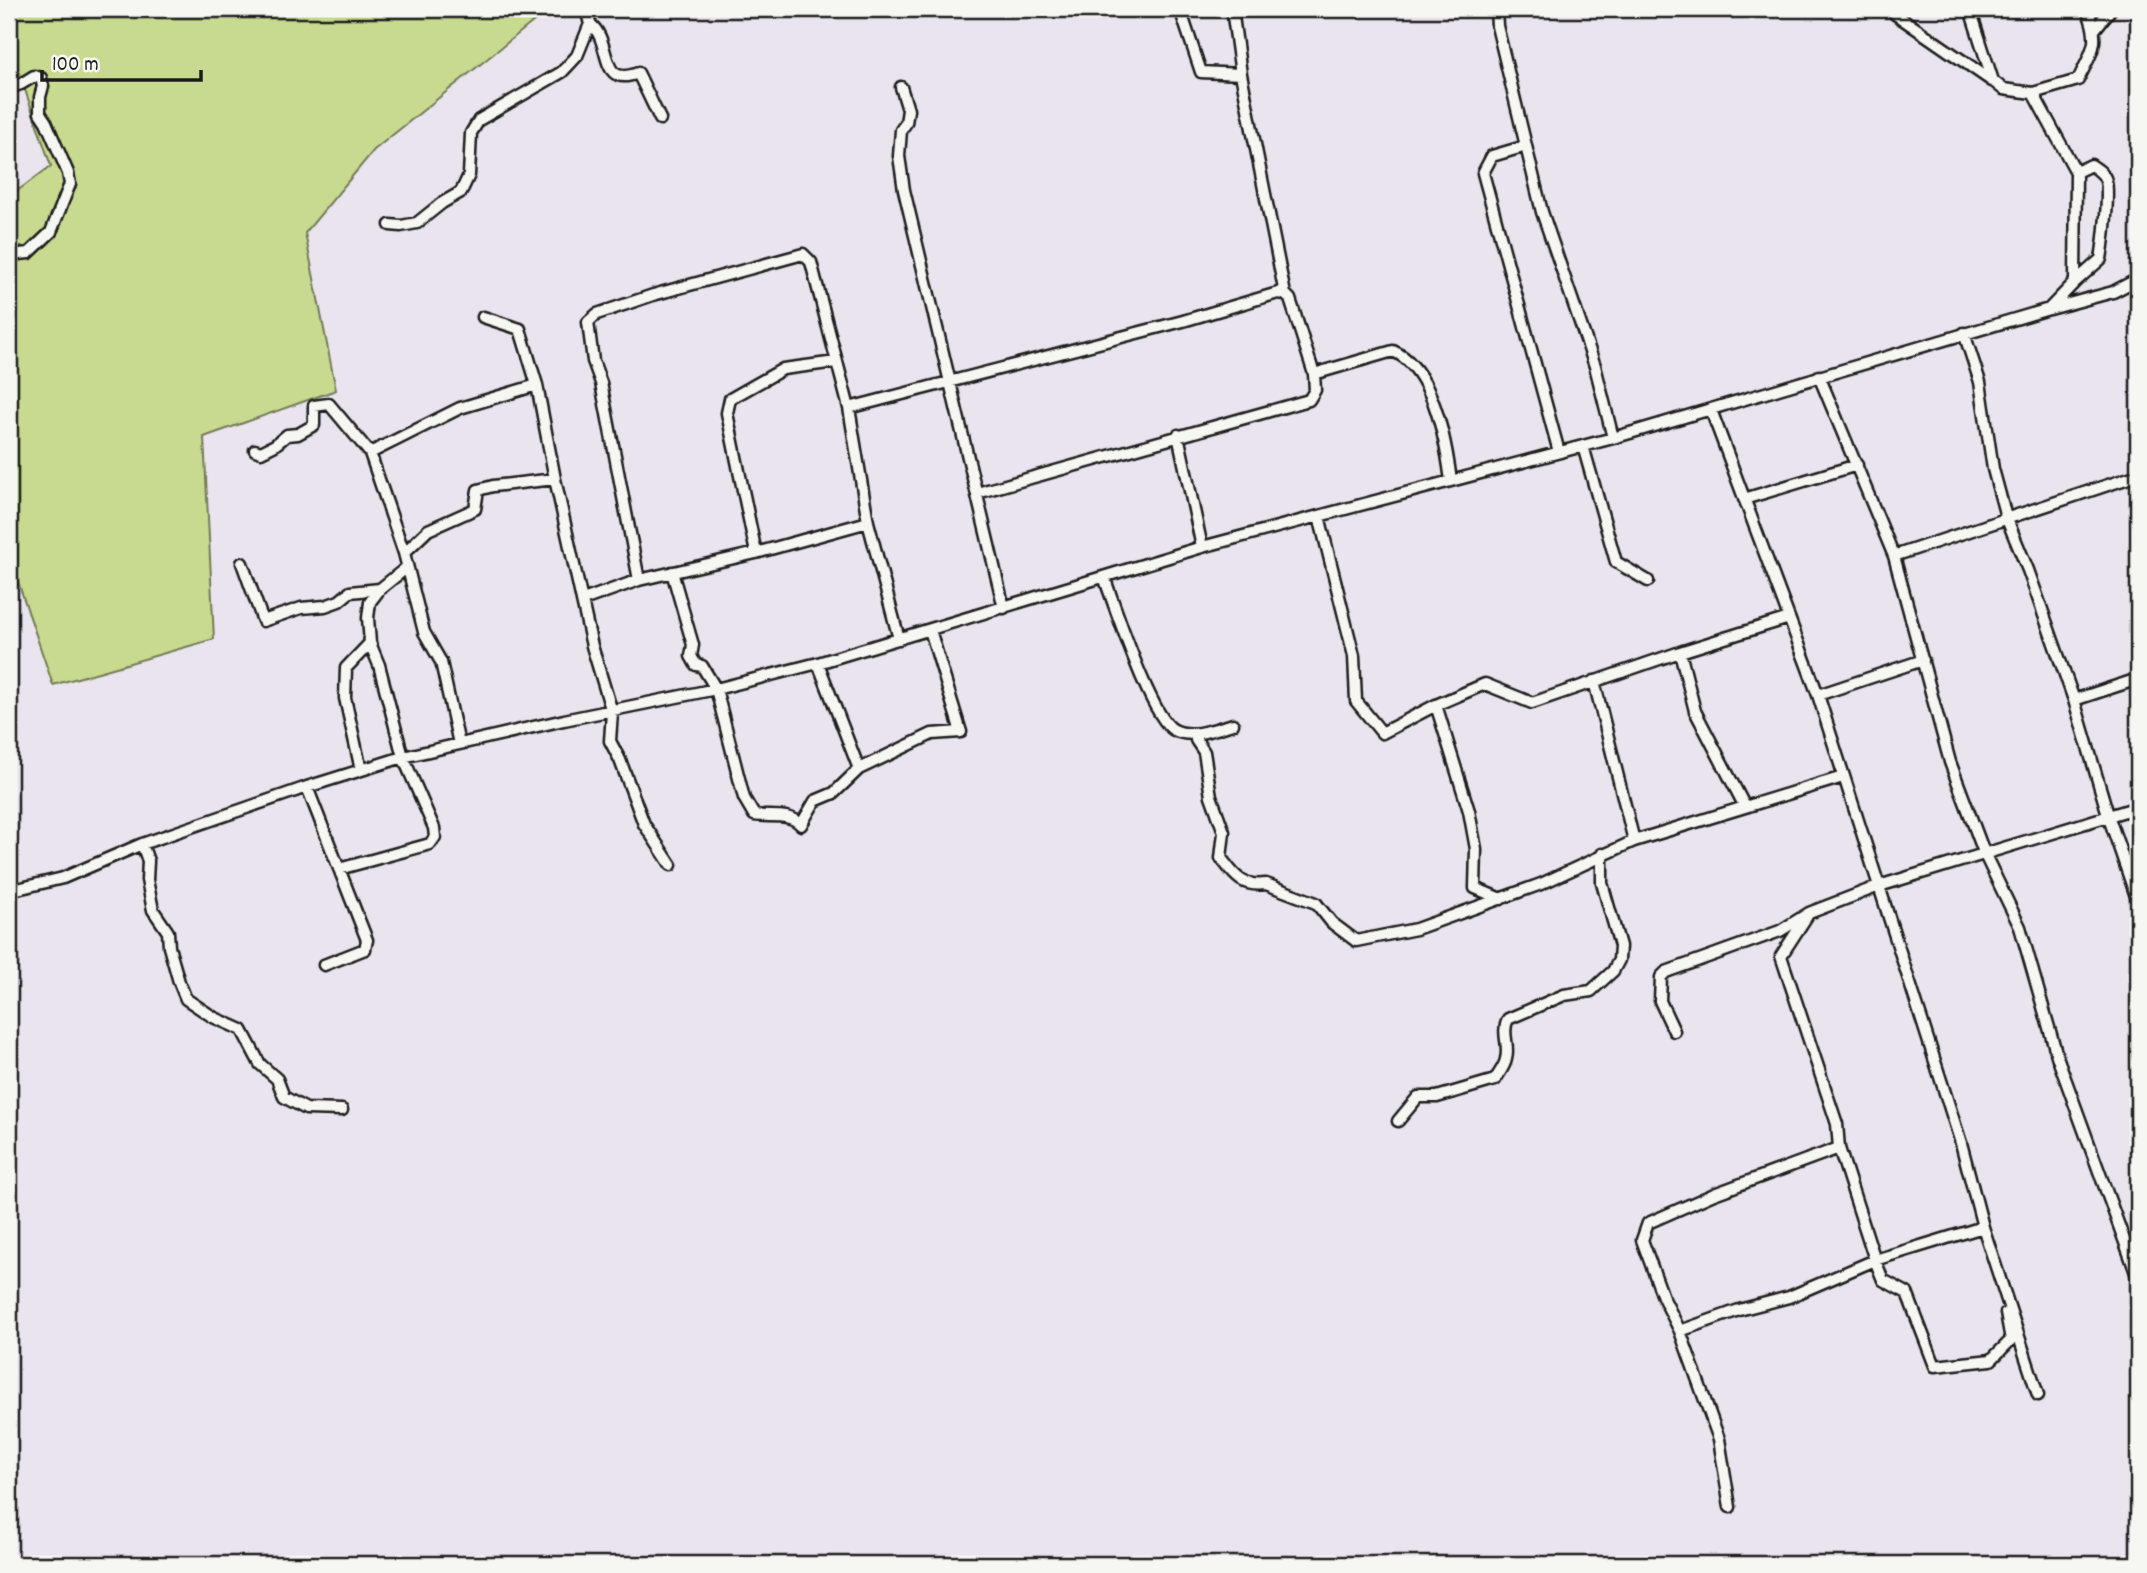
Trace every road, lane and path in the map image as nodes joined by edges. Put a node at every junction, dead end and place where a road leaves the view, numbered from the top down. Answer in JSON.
{"nodes":[{"id":1,"x":586,"y":9,"type":"edge"},
{"id":2,"x":1180,"y":9,"type":"edge"},
{"id":3,"x":1232,"y":9,"type":"edge"},
{"id":4,"x":1496,"y":9,"type":"edge"},
{"id":5,"x":1894,"y":9,"type":"edge"},
{"id":6,"x":1970,"y":9,"type":"edge"},
{"id":7,"x":2087,"y":9,"type":"edge"},
{"id":8,"x":2111,"y":9,"type":"edge"},
{"id":9,"x":590,"y":24,"type":"junction"},
{"id":10,"x":2095,"y":29,"type":"junction"},
{"id":11,"x":1241,"y":74,"type":"junction"},
{"id":12,"x":1993,"y":81,"type":"junction"},
{"id":13,"x":901,"y":87,"type":"dead end"},
{"id":14,"x":9,"y":88,"type":"edge"},
{"id":15,"x":2033,"y":93,"type":"junction"},
{"id":16,"x":660,"y":119,"type":"dead end"},
{"id":17,"x":1526,"y":146,"type":"junction"},
{"id":18,"x":2076,"y":172,"type":"junction"},
{"id":19,"x":390,"y":225,"type":"dead end"},
{"id":20,"x":9,"y":255,"type":"edge"},
{"id":21,"x":2138,"y":279,"type":"edge"},
{"id":22,"x":2075,"y":282,"type":"junction"},
{"id":23,"x":1285,"y":294,"type":"junction"},
{"id":24,"x":2049,"y":309,"type":"junction"},
{"id":25,"x":483,"y":317,"type":"dead end"},
{"id":26,"x":1964,"y":334,"type":"junction"},
{"id":27,"x":836,"y":362,"type":"junction"},
{"id":28,"x":1314,"y":374,"type":"junction"},
{"id":29,"x":1819,"y":376,"type":"junction"},
{"id":30,"x":951,"y":382,"type":"junction"},
{"id":31,"x":537,"y":385,"type":"junction"},
{"id":32,"x":849,"y":408,"type":"junction"},
{"id":33,"x":1711,"y":410,"type":"junction"},
{"id":34,"x":1178,"y":435,"type":"junction"},
{"id":35,"x":1613,"y":438,"type":"junction"},
{"id":36,"x":1583,"y":446,"type":"junction"},
{"id":37,"x":255,"y":450,"type":"dead end"},
{"id":38,"x":1559,"y":452,"type":"junction"},
{"id":39,"x":370,"y":453,"type":"junction"},
{"id":40,"x":1857,"y":465,"type":"junction"},
{"id":41,"x":2138,"y":475,"type":"edge"},
{"id":42,"x":555,"y":479,"type":"junction"},
{"id":43,"x":1451,"y":481,"type":"junction"},
{"id":44,"x":976,"y":493,"type":"junction"},
{"id":45,"x":1744,"y":499,"type":"junction"},
{"id":46,"x":1319,"y":516,"type":"junction"},
{"id":47,"x":2006,"y":517,"type":"junction"},
{"id":48,"x":868,"y":522,"type":"junction"},
{"id":49,"x":1202,"y":547,"type":"junction"},
{"id":50,"x":404,"y":553,"type":"junction"},
{"id":51,"x":756,"y":553,"type":"junction"},
{"id":52,"x":1894,"y":556,"type":"junction"},
{"id":53,"x":242,"y":563,"type":"dead end"},
{"id":54,"x":406,"y":568,"type":"junction"},
{"id":55,"x":672,"y":572,"type":"junction"},
{"id":56,"x":1104,"y":577,"type":"junction"},
{"id":57,"x":639,"y":580,"type":"junction"},
{"id":58,"x":1648,"y":581,"type":"dead end"},
{"id":59,"x":380,"y":589,"type":"junction"},
{"id":60,"x":583,"y":600,"type":"junction"},
{"id":61,"x":1004,"y":608,"type":"junction"},
{"id":62,"x":1789,"y":618,"type":"junction"},
{"id":63,"x":930,"y":630,"type":"junction"},
{"id":64,"x":899,"y":639,"type":"junction"},
{"id":65,"x":370,"y":643,"type":"junction"},
{"id":66,"x":1680,"y":652,"type":"junction"},
{"id":67,"x":1923,"y":660,"type":"junction"},
{"id":68,"x":818,"y":663,"type":"junction"},
{"id":69,"x":2138,"y":679,"type":"edge"},
{"id":70,"x":1594,"y":681,"type":"junction"},
{"id":71,"x":716,"y":689,"type":"junction"},
{"id":72,"x":1818,"y":695,"type":"junction"},
{"id":73,"x":2074,"y":700,"type":"junction"},
{"id":74,"x":1436,"y":705,"type":"junction"},
{"id":75,"x":612,"y":712,"type":"junction"},
{"id":76,"x":1233,"y":724,"type":"dead end"},
{"id":77,"x":1196,"y":734,"type":"junction"},
{"id":78,"x":460,"y":744,"type":"junction"},
{"id":79,"x":403,"y":757,"type":"junction"},
{"id":80,"x":859,"y":769,"type":"junction"},
{"id":81,"x":361,"y":770,"type":"junction"},
{"id":82,"x":1843,"y":777,"type":"junction"},
{"id":83,"x":307,"y":787,"type":"junction"},
{"id":84,"x":1744,"y":805,"type":"junction"},
{"id":85,"x":2138,"y":807,"type":"edge"},
{"id":86,"x":2109,"y":818,"type":"junction"},
{"id":87,"x":1634,"y":841,"type":"junction"},
{"id":88,"x":142,"y":844,"type":"junction"},
{"id":89,"x":1602,"y":854,"type":"junction"},
{"id":90,"x":1984,"y":855,"type":"junction"},
{"id":91,"x":670,"y":865,"type":"dead end"},
{"id":92,"x":339,"y":870,"type":"junction"},
{"id":93,"x":1879,"y":886,"type":"junction"},
{"id":94,"x":9,"y":891,"type":"edge"},
{"id":95,"x":1501,"y":899,"type":"junction"},
{"id":96,"x":2138,"y":902,"type":"edge"},
{"id":97,"x":1809,"y":913,"type":"junction"},
{"id":98,"x":324,"y":965,"type":"dead end"},
{"id":99,"x":1674,"y":1031,"type":"dead end"},
{"id":100,"x":342,"y":1110,"type":"dead end"},
{"id":101,"x":1398,"y":1121,"type":"dead end"},
{"id":102,"x":1839,"y":1148,"type":"junction"},
{"id":103,"x":1983,"y":1227,"type":"junction"},
{"id":104,"x":1875,"y":1260,"type":"junction"},
{"id":105,"x":2138,"y":1278,"type":"edge"},
{"id":106,"x":2000,"y":1280,"type":"junction"},
{"id":107,"x":1680,"y":1331,"type":"junction"},
{"id":108,"x":2038,"y":1395,"type":"dead end"},
{"id":109,"x":1730,"y":1507,"type":"dead end"}],
"edges":[{"from":1,"to":9,"type":"street"},
{"from":2,"to":11,"type":"street"},
{"from":3,"to":11,"type":"street"},
{"from":4,"to":17,"type":"street"},
{"from":5,"to":12,"type":"street"},
{"from":6,"to":12,"type":"street"},
{"from":7,"to":10,"type":"street"},
{"from":8,"to":10,"type":"street"},
{"from":9,"to":16,"type":"street"},
{"from":9,"to":19,"type":"street"},
{"from":10,"to":15,"type":"street"},
{"from":11,"to":23,"type":"street"},
{"from":12,"to":15,"type":"street"},
{"from":13,"to":30,"type":"street"},
{"from":14,"to":20,"type":"street"},
{"from":15,"to":18,"type":"street"},
{"from":17,"to":35,"type":"street"},
{"from":17,"to":38,"type":"street"},
{"from":18,"to":22,"type":"street"},
{"from":18,"to":22,"type":"street"},
{"from":21,"to":24,"type":"street"},
{"from":22,"to":24,"type":"street"},
{"from":23,"to":28,"type":"street"},
{"from":23,"to":30,"type":"street"},
{"from":24,"to":26,"type":"street"},
{"from":25,"to":31,"type":"street"},
{"from":26,"to":29,"type":"street"},
{"from":26,"to":47,"type":"street"},
{"from":27,"to":32,"type":"street"},
{"from":27,"to":51,"type":"street"},
{"from":27,"to":57,"type":"street"},
{"from":28,"to":34,"type":"street"},
{"from":28,"to":43,"type":"street"},
{"from":29,"to":33,"type":"street"},
{"from":29,"to":40,"type":"street"},
{"from":30,"to":32,"type":"street"},
{"from":30,"to":44,"type":"street"},
{"from":31,"to":39,"type":"street"},
{"from":31,"to":42,"type":"street"},
{"from":32,"to":48,"type":"street"},
{"from":33,"to":35,"type":"street"},
{"from":33,"to":45,"type":"street"},
{"from":34,"to":44,"type":"street"},
{"from":34,"to":49,"type":"street"},
{"from":35,"to":36,"type":"street"},
{"from":36,"to":38,"type":"street"},
{"from":36,"to":58,"type":"street"},
{"from":37,"to":39,"type":"street"},
{"from":38,"to":43,"type":"street"},
{"from":39,"to":50,"type":"street"},
{"from":40,"to":45,"type":"street"},
{"from":40,"to":52,"type":"street"},
{"from":41,"to":47,"type":"street"},
{"from":42,"to":50,"type":"street"},
{"from":42,"to":60,"type":"street"},
{"from":43,"to":46,"type":"street"},
{"from":44,"to":61,"type":"street"},
{"from":45,"to":62,"type":"street"},
{"from":46,"to":49,"type":"street"},
{"from":46,"to":74,"type":"street"},
{"from":47,"to":52,"type":"street"},
{"from":47,"to":73,"type":"street"},
{"from":48,"to":51,"type":"street"},
{"from":48,"to":64,"type":"street"},
{"from":49,"to":56,"type":"street"},
{"from":50,"to":54,"type":"street"},
{"from":51,"to":55,"type":"street"},
{"from":52,"to":67,"type":"street"},
{"from":53,"to":59,"type":"street"},
{"from":54,"to":59,"type":"street"},
{"from":54,"to":78,"type":"street"},
{"from":55,"to":57,"type":"street"},
{"from":55,"to":71,"type":"street"},
{"from":56,"to":61,"type":"street"},
{"from":56,"to":77,"type":"street"},
{"from":57,"to":60,"type":"street"},
{"from":59,"to":65,"type":"street"},
{"from":60,"to":75,"type":"street"},
{"from":61,"to":63,"type":"street"},
{"from":62,"to":66,"type":"street"},
{"from":62,"to":72,"type":"street"},
{"from":63,"to":64,"type":"street"},
{"from":63,"to":80,"type":"street"},
{"from":64,"to":68,"type":"street"},
{"from":65,"to":79,"type":"street"},
{"from":65,"to":81,"type":"street"},
{"from":66,"to":70,"type":"street"},
{"from":66,"to":84,"type":"street"},
{"from":67,"to":72,"type":"street"},
{"from":67,"to":90,"type":"street"},
{"from":68,"to":71,"type":"street"},
{"from":68,"to":80,"type":"street"},
{"from":69,"to":73,"type":"street"},
{"from":70,"to":74,"type":"street"},
{"from":70,"to":87,"type":"street"},
{"from":71,"to":75,"type":"street"},
{"from":71,"to":80,"type":"street"},
{"from":72,"to":82,"type":"street"},
{"from":73,"to":86,"type":"street"},
{"from":74,"to":95,"type":"street"},
{"from":75,"to":78,"type":"street"},
{"from":75,"to":91,"type":"street"},
{"from":76,"to":77,"type":"street"},
{"from":77,"to":95,"type":"street"},
{"from":78,"to":79,"type":"street"},
{"from":79,"to":81,"type":"street"},
{"from":79,"to":92,"type":"street"},
{"from":81,"to":83,"type":"street"},
{"from":82,"to":84,"type":"street"},
{"from":82,"to":93,"type":"street"},
{"from":83,"to":88,"type":"street"},
{"from":83,"to":92,"type":"street"},
{"from":84,"to":87,"type":"street"},
{"from":85,"to":86,"type":"street"},
{"from":86,"to":90,"type":"street"},
{"from":86,"to":96,"type":"street"},
{"from":87,"to":89,"type":"street"},
{"from":88,"to":94,"type":"street"},
{"from":88,"to":100,"type":"street"},
{"from":89,"to":95,"type":"street"},
{"from":89,"to":101,"type":"street"},
{"from":90,"to":93,"type":"street"},
{"from":90,"to":105,"type":"street"},
{"from":92,"to":98,"type":"street"},
{"from":93,"to":97,"type":"street"},
{"from":93,"to":103,"type":"street"},
{"from":97,"to":99,"type":"street"},
{"from":97,"to":102,"type":"street"},
{"from":102,"to":104,"type":"street"},
{"from":102,"to":107,"type":"street"},
{"from":103,"to":104,"type":"street"},
{"from":103,"to":106,"type":"street"},
{"from":104,"to":106,"type":"street"},
{"from":104,"to":107,"type":"street"},
{"from":106,"to":108,"type":"street"},
{"from":107,"to":109,"type":"street"}]}
